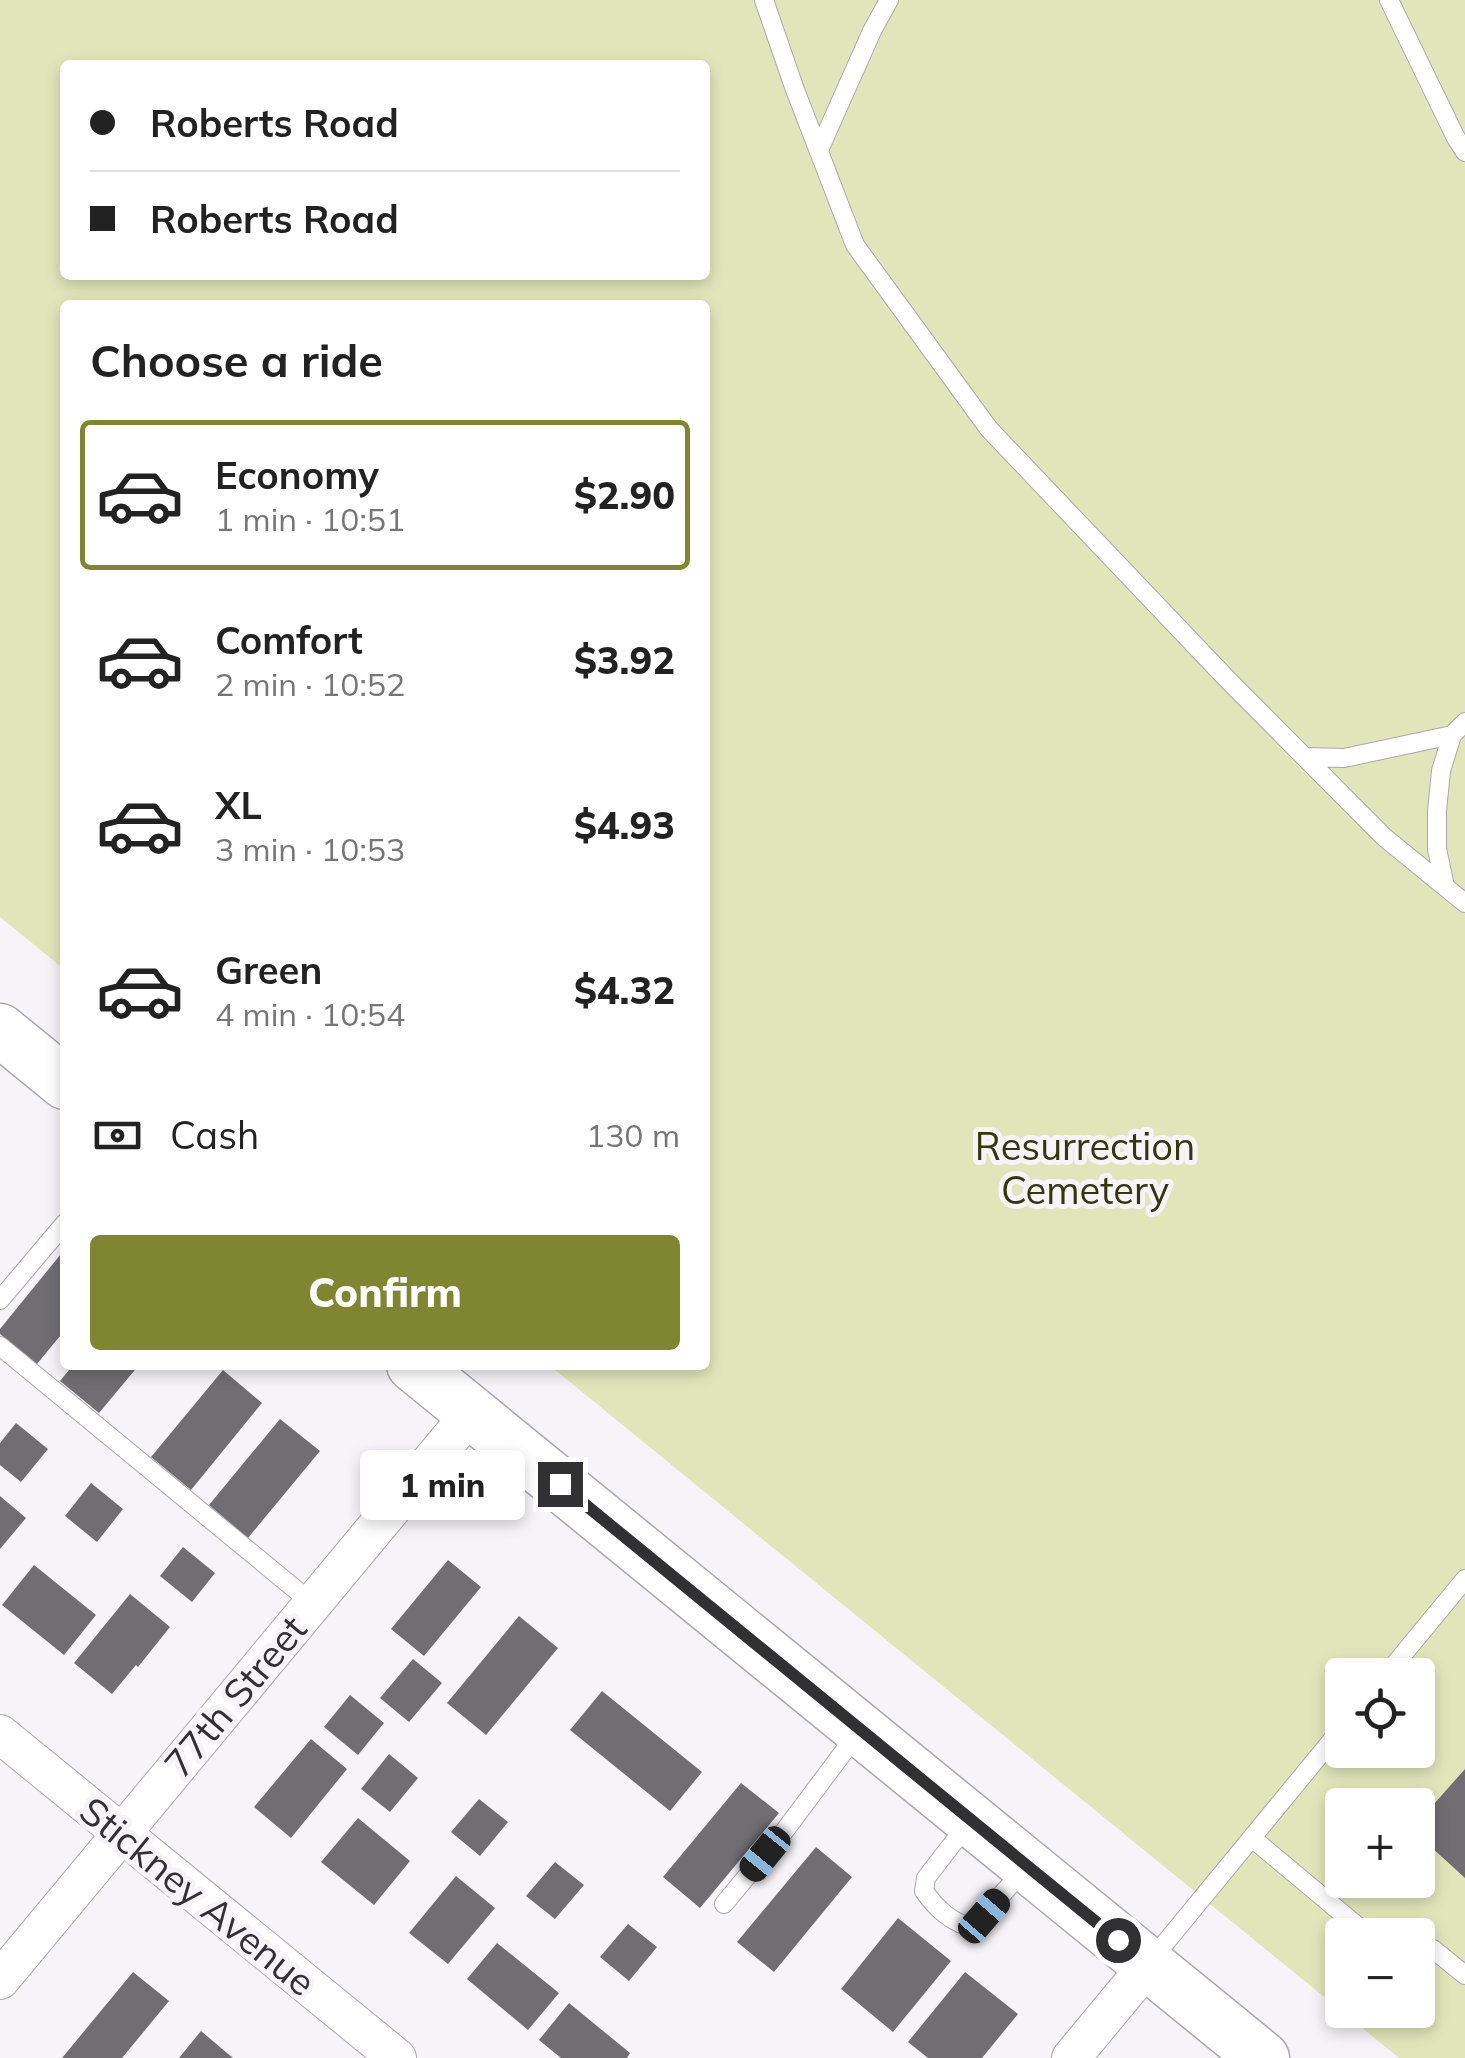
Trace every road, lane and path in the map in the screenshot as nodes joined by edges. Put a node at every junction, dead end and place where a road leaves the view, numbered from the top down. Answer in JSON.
{"nodes":[{"id":1,"x":764,"y":0,"type":"edge"},
{"id":2,"x":888,"y":0,"type":"edge"},
{"id":3,"x":1390,"y":0,"type":"edge"},
{"id":4,"x":818,"y":150,"type":"junction"},
{"id":5,"x":1465,"y":152,"type":"edge"},
{"id":6,"x":1458,"y":728,"type":"edge"},
{"id":7,"x":1305,"y":757,"type":"junction"},
{"id":8,"x":1445,"y":886,"type":"junction"},
{"id":9,"x":1465,"y":903,"type":"edge"},
{"id":10,"x":0,"y":1030,"type":"edge"},
{"id":11,"x":60,"y":1079,"type":"edge"},
{"id":12,"x":60,"y":1229,"type":"edge"},
{"id":13,"x":0,"y":1300,"type":"edge"},
{"id":14,"x":0,"y":1346,"type":"edge"},
{"id":15,"x":419,"y":1370,"type":"edge"},
{"id":16,"x":472,"y":1412,"type":"junction"},
{"id":17,"x":1465,"y":1579,"type":"edge"},
{"id":18,"x":312,"y":1603,"type":"junction"},
{"id":19,"x":1400,"y":1658,"type":"edge"},
{"id":20,"x":861,"y":1730,"type":"junction"},
{"id":21,"x":0,"y":1734,"type":"edge"},
{"id":22,"x":1325,"y":1749,"type":"edge"},
{"id":23,"x":971,"y":1820,"type":"junction"},
{"id":24,"x":122,"y":1834,"type":"junction"},
{"id":25,"x":1252,"y":1838,"type":"junction"},
{"id":26,"x":1027,"y":1866,"type":"junction"},
{"id":27,"x":724,"y":1904,"type":"dead end"},
{"id":28,"x":1348,"y":1918,"type":"edge"},
{"id":29,"x":1435,"y":1951,"type":"edge"},
{"id":30,"x":1148,"y":1964,"type":"junction"},
{"id":31,"x":1465,"y":1975,"type":"edge"},
{"id":32,"x":0,"y":1980,"type":"edge"},
{"id":33,"x":397,"y":2058,"type":"edge"},
{"id":34,"x":1071,"y":2058,"type":"edge"},
{"id":35,"x":1263,"y":2058,"type":"edge"}],
"edges":[{"from":1,"to":4,"type":"lane"},
{"from":2,"to":4,"type":"lane"},
{"from":3,"to":5,"type":"lane"},
{"from":4,"to":7,"type":"lane"},
{"from":6,"to":7,"type":"lane"},
{"from":6,"to":8,"type":"lane"},
{"from":7,"to":8,"type":"lane"},
{"from":8,"to":9,"type":"lane"},
{"from":10,"to":11,"type":"street"},
{"from":12,"to":13,"type":"lane"},
{"from":14,"to":18,"type":"lane"},
{"from":15,"to":16,"type":"street"},
{"from":16,"to":18,"type":"street","name":"77th Street"},
{"from":16,"to":20,"type":"street"},
{"from":17,"to":19,"type":"lane"},
{"from":18,"to":24,"type":"street","name":"77th Street"},
{"from":20,"to":23,"type":"street"},
{"from":20,"to":27,"type":"lane"},
{"from":21,"to":24,"type":"street","name":"Stickney Avenue"},
{"from":22,"to":25,"type":"lane"},
{"from":23,"to":26,"type":"street"},
{"from":23,"to":26,"type":"lane"},
{"from":24,"to":32,"type":"street","name":"77th Street"},
{"from":24,"to":33,"type":"street","name":"Stickney Avenue"},
{"from":25,"to":28,"type":"lane"},
{"from":25,"to":30,"type":"lane"},
{"from":26,"to":30,"type":"street"},
{"from":29,"to":31,"type":"lane"},
{"from":30,"to":34,"type":"street"},
{"from":30,"to":35,"type":"street"}]}
